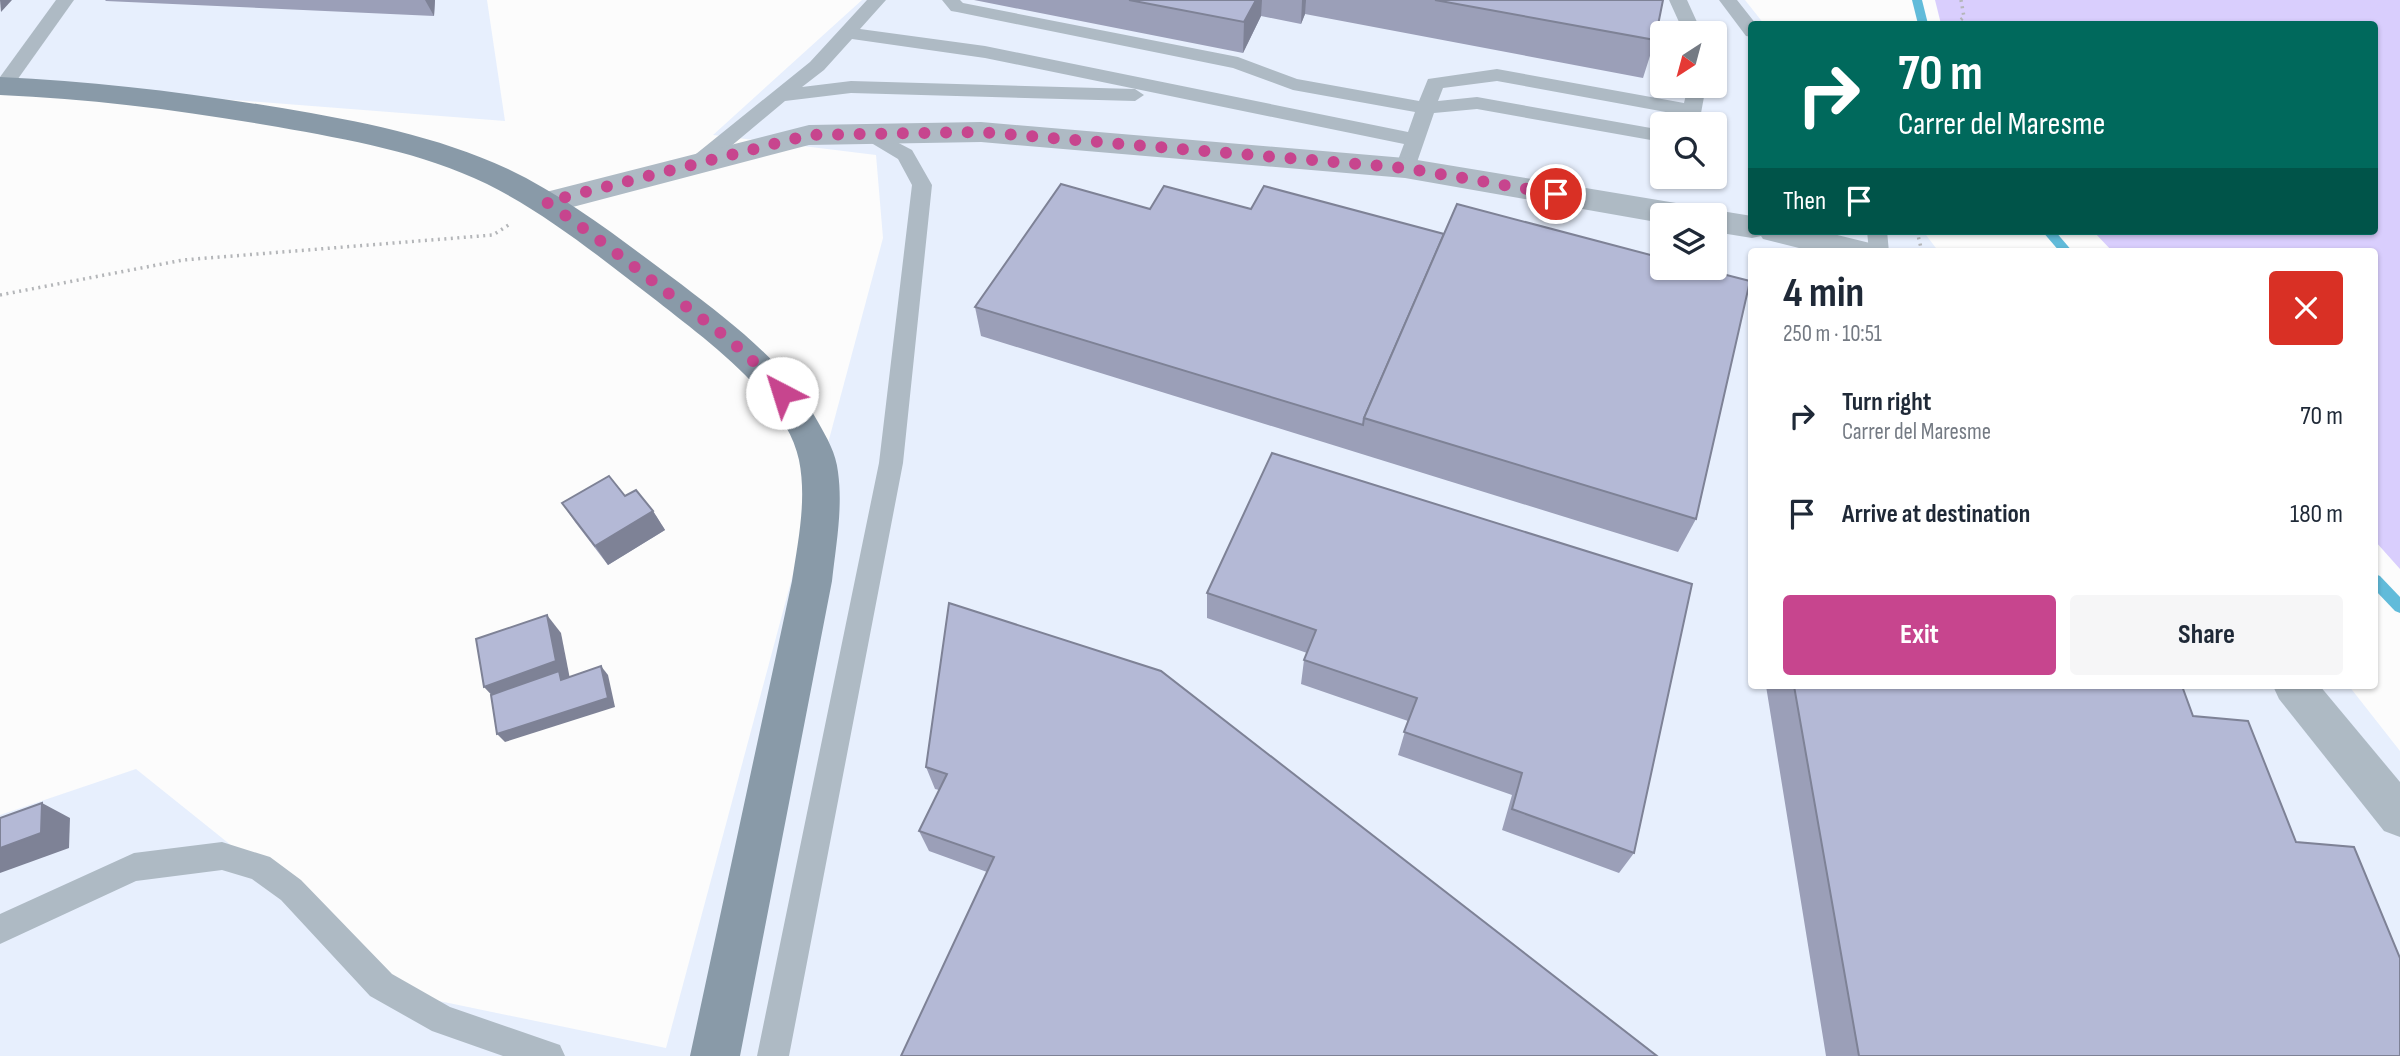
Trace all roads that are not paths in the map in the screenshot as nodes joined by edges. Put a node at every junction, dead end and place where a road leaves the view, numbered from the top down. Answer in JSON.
{"nodes":[{"id":1,"x":65,"y":0,"type":"edge"},
{"id":2,"x":877,"y":0,"type":"edge"},
{"id":3,"x":951,"y":0,"type":"edge"},
{"id":4,"x":1678,"y":0,"type":"edge"},
{"id":5,"x":1728,"y":0,"type":"edge"},
{"id":6,"x":1688,"y":21,"type":"edge"},
{"id":7,"x":1748,"y":27,"type":"edge"},
{"id":8,"x":850,"y":33,"type":"junction"},
{"id":9,"x":1,"y":86,"type":"edge"},
{"id":10,"x":781,"y":96,"type":"junction"},
{"id":11,"x":1206,"y":97,"type":"junction"},
{"id":12,"x":1426,"y":108,"type":"junction"},
{"id":13,"x":1668,"y":112,"type":"edge"},
{"id":14,"x":870,"y":134,"type":"junction"},
{"id":15,"x":1650,"y":134,"type":"edge"},
{"id":16,"x":1410,"y":154,"type":"junction"},
{"id":17,"x":698,"y":163,"type":"junction"},
{"id":18,"x":546,"y":202,"type":"junction"},
{"id":19,"x":1650,"y":208,"type":"edge"},
{"id":20,"x":1727,"y":223,"type":"edge"},
{"id":21,"x":1748,"y":226,"type":"edge"},
{"id":22,"x":1791,"y":235,"type":"edge"},
{"id":23,"x":1845,"y":248,"type":"edge"},
{"id":24,"x":2296,"y":689,"type":"edge"},
{"id":25,"x":2400,"y":816,"type":"edge"},
{"id":26,"x":0,"y":929,"type":"edge"},
{"id":27,"x":549,"y":1056,"type":"edge"},
{"id":28,"x":715,"y":1056,"type":"edge"},
{"id":29,"x":773,"y":1056,"type":"edge"}],
"edges":[{"from":1,"to":9,"type":"lane"},
{"from":2,"to":8,"type":"lane"},
{"from":3,"to":12,"type":"lane"},
{"from":4,"to":6,"type":"lane"},
{"from":5,"to":7,"type":"lane"},
{"from":8,"to":10,"type":"lane"},
{"from":8,"to":11,"type":"lane"},
{"from":9,"to":18,"type":"main road"},
{"from":10,"to":11,"type":"lane"},
{"from":10,"to":17,"type":"lane"},
{"from":11,"to":16,"type":"lane"},
{"from":12,"to":13,"type":"lane"},
{"from":12,"to":15,"type":"lane"},
{"from":12,"to":16,"type":"lane"},
{"from":14,"to":16,"type":"street"},
{"from":14,"to":17,"type":"street"},
{"from":14,"to":29,"type":"lane"},
{"from":16,"to":19,"type":"street"},
{"from":17,"to":18,"type":"street"},
{"from":18,"to":28,"type":"main road"},
{"from":20,"to":21,"type":"street"},
{"from":22,"to":23,"type":"street"},
{"from":24,"to":25,"type":"street"},
{"from":26,"to":27,"type":"lane"}]}
